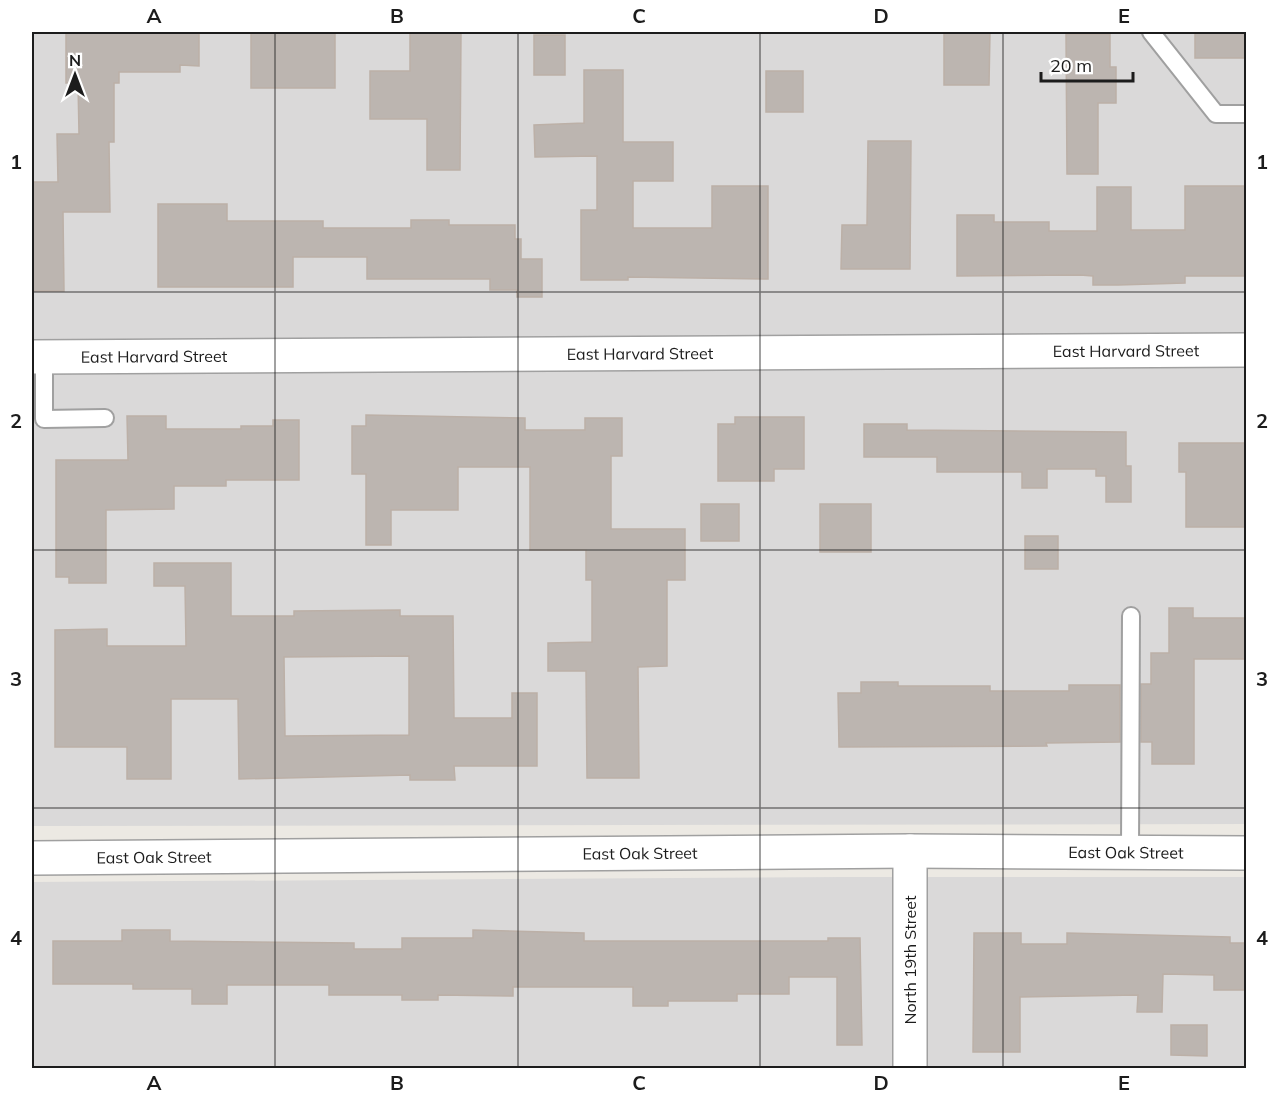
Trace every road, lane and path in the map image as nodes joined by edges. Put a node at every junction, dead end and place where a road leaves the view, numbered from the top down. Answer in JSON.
{"nodes":[{"id":1,"x":1151,"y":32,"type":"edge"},
{"id":2,"x":1246,"y":114,"type":"edge"},
{"id":3,"x":1246,"y":350,"type":"edge"},
{"id":4,"x":38,"y":357,"type":"edge"},
{"id":5,"x":105,"y":418,"type":"dead end"},
{"id":6,"x":38,"y":419,"type":"edge"},
{"id":7,"x":1131,"y":616,"type":"dead end"},
{"id":8,"x":910,"y":851,"type":"junction"},
{"id":9,"x":1130,"y":852,"type":"junction"},
{"id":10,"x":1246,"y":853,"type":"edge"},
{"id":11,"x":32,"y":858,"type":"edge"},
{"id":12,"x":910,"y":1068,"type":"edge"}],
"edges":[{"from":1,"to":2,"type":"lane"},
{"from":3,"to":4,"type":"street","name":"East Harvard Street"},
{"from":4,"to":6,"type":"lane"},
{"from":5,"to":6,"type":"lane"},
{"from":7,"to":9,"type":"lane"},
{"from":8,"to":9,"type":"street","name":"East Oak Street"},
{"from":8,"to":11,"type":"street","name":"East Oak Street"},
{"from":8,"to":12,"type":"street","name":"North 19th Street"},
{"from":9,"to":10,"type":"street","name":"East Oak Street"}]}
